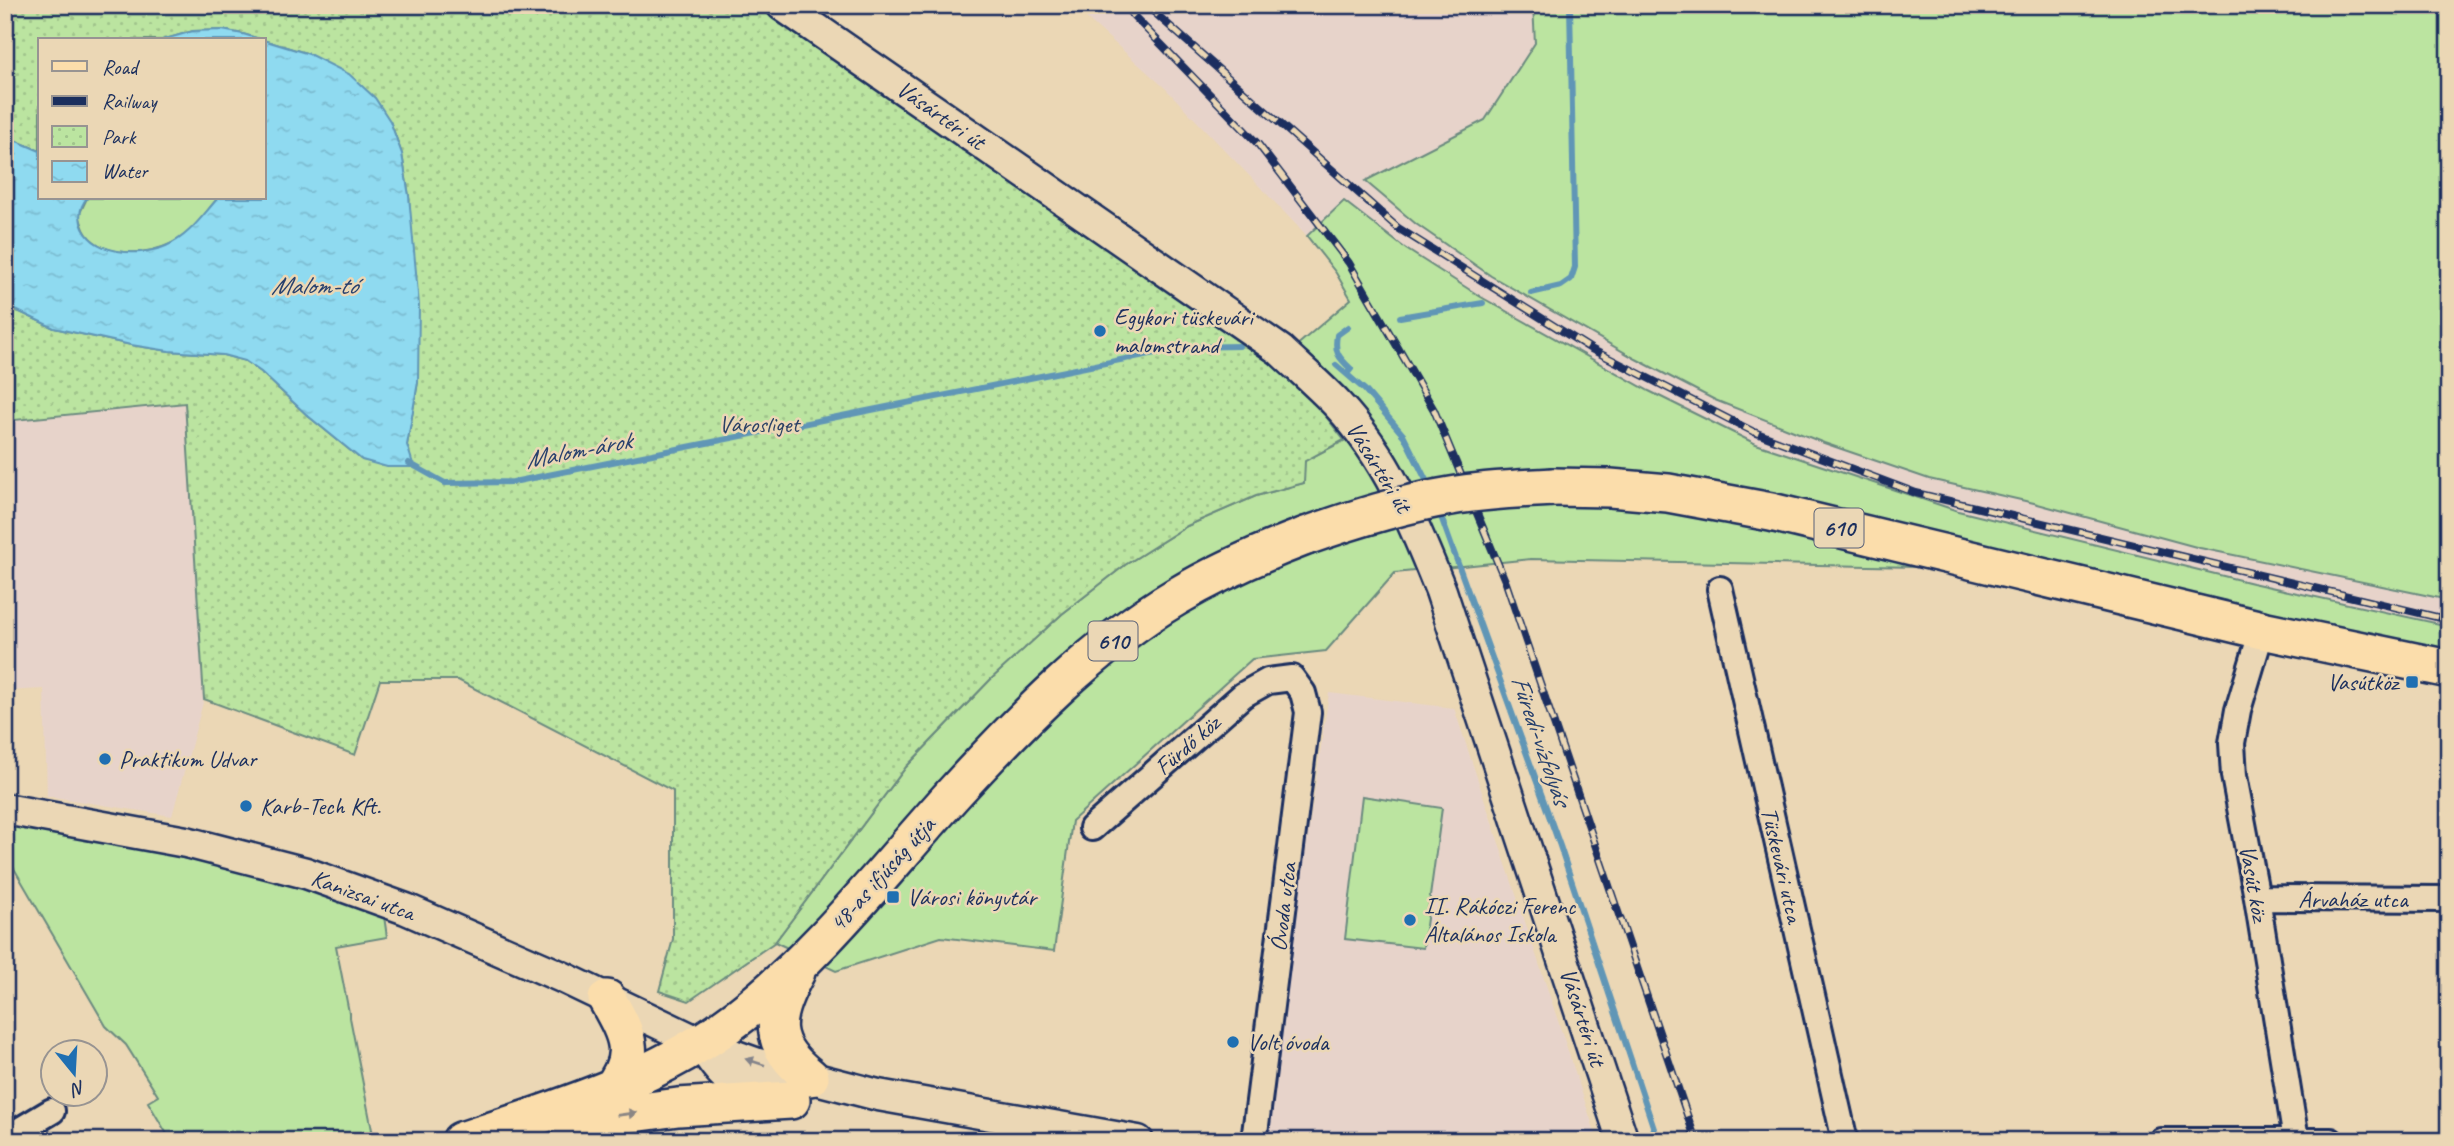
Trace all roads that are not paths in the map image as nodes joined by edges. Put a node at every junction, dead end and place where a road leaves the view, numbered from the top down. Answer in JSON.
{"nodes":[{"id":1,"x":782,"y":5,"type":"edge"},
{"id":2,"x":1720,"y":589,"type":"dead end"},
{"id":3,"x":2263,"y":630,"type":"junction"},
{"id":4,"x":2449,"y":669,"type":"edge"},
{"id":5,"x":1292,"y":678,"type":"joint"},
{"id":6,"x":5,"y":809,"type":"edge"},
{"id":7,"x":1092,"y":828,"type":"dead end"},
{"id":8,"x":2257,"y":898,"type":"junction"},
{"id":9,"x":2449,"y":899,"type":"edge"},
{"id":10,"x":803,"y":959,"type":"junction"},
{"id":11,"x":607,"y":999,"type":"junction"},
{"id":12,"x":700,"y":1044,"type":"junction"},
{"id":13,"x":801,"y":1089,"type":"junction"},
{"id":14,"x":611,"y":1090,"type":"junction"},
{"id":15,"x":52,"y":1111,"type":"dead end"},
{"id":16,"x":5,"y":1139,"type":"edge"},
{"id":17,"x":2296,"y":1140,"type":"edge"},
{"id":18,"x":462,"y":1141,"type":"edge"},
{"id":19,"x":1138,"y":1141,"type":"edge"},
{"id":20,"x":1254,"y":1141,"type":"edge"},
{"id":21,"x":1623,"y":1141,"type":"edge"},
{"id":22,"x":1845,"y":1141,"type":"edge"},
{"id":23,"x":2161,"y":1141,"type":"edge"},
{"id":24,"x":2331,"y":1141,"type":"edge"}],
"edges":[{"from":1,"to":21,"type":"street","name":"Vásártéri út"},
{"from":2,"to":22,"type":"street","name":"Tüskevári utca"},
{"from":3,"to":4,"type":"main road","number":"610"},
{"from":3,"to":8,"type":"street","name":"Vasút köz"},
{"from":3,"to":10,"type":"main road","name":"48-as ifjúság útja","number":"610","bridge":true},
{"from":5,"to":7,"type":"street","name":"Fürdő köz"},
{"from":5,"to":20,"type":"street","name":"Óvoda utca"},
{"from":6,"to":11,"type":"street","name":"Kanizsai utca"},
{"from":8,"to":9,"type":"street","name":"Árvaház utca"},
{"from":8,"to":17,"type":"street","name":"Vasút köz"},
{"from":10,"to":12,"type":"main road","name":"48-as ifjúság útja","number":"610"},
{"from":10,"to":13,"type":"main road"},
{"from":11,"to":12,"type":"street","name":"Kanizsai utca"},
{"from":11,"to":14,"type":"main road"},
{"from":12,"to":13,"type":"street","name":"Kanizsai utca"},
{"from":12,"to":14,"type":"main road","name":"48-as ifjúság útja","number":"610"},
{"from":18,"to":13,"type":"main road","one_way":true},
{"from":13,"to":19,"type":"street","name":"Kanizsai utca"},
{"from":14,"to":18,"type":"main road","name":"48-as ifjúság útja","number":"610"},
{"from":15,"to":16,"type":"street"},
{"from":17,"to":23,"type":"street"},
{"from":17,"to":24,"type":"street"}]}
